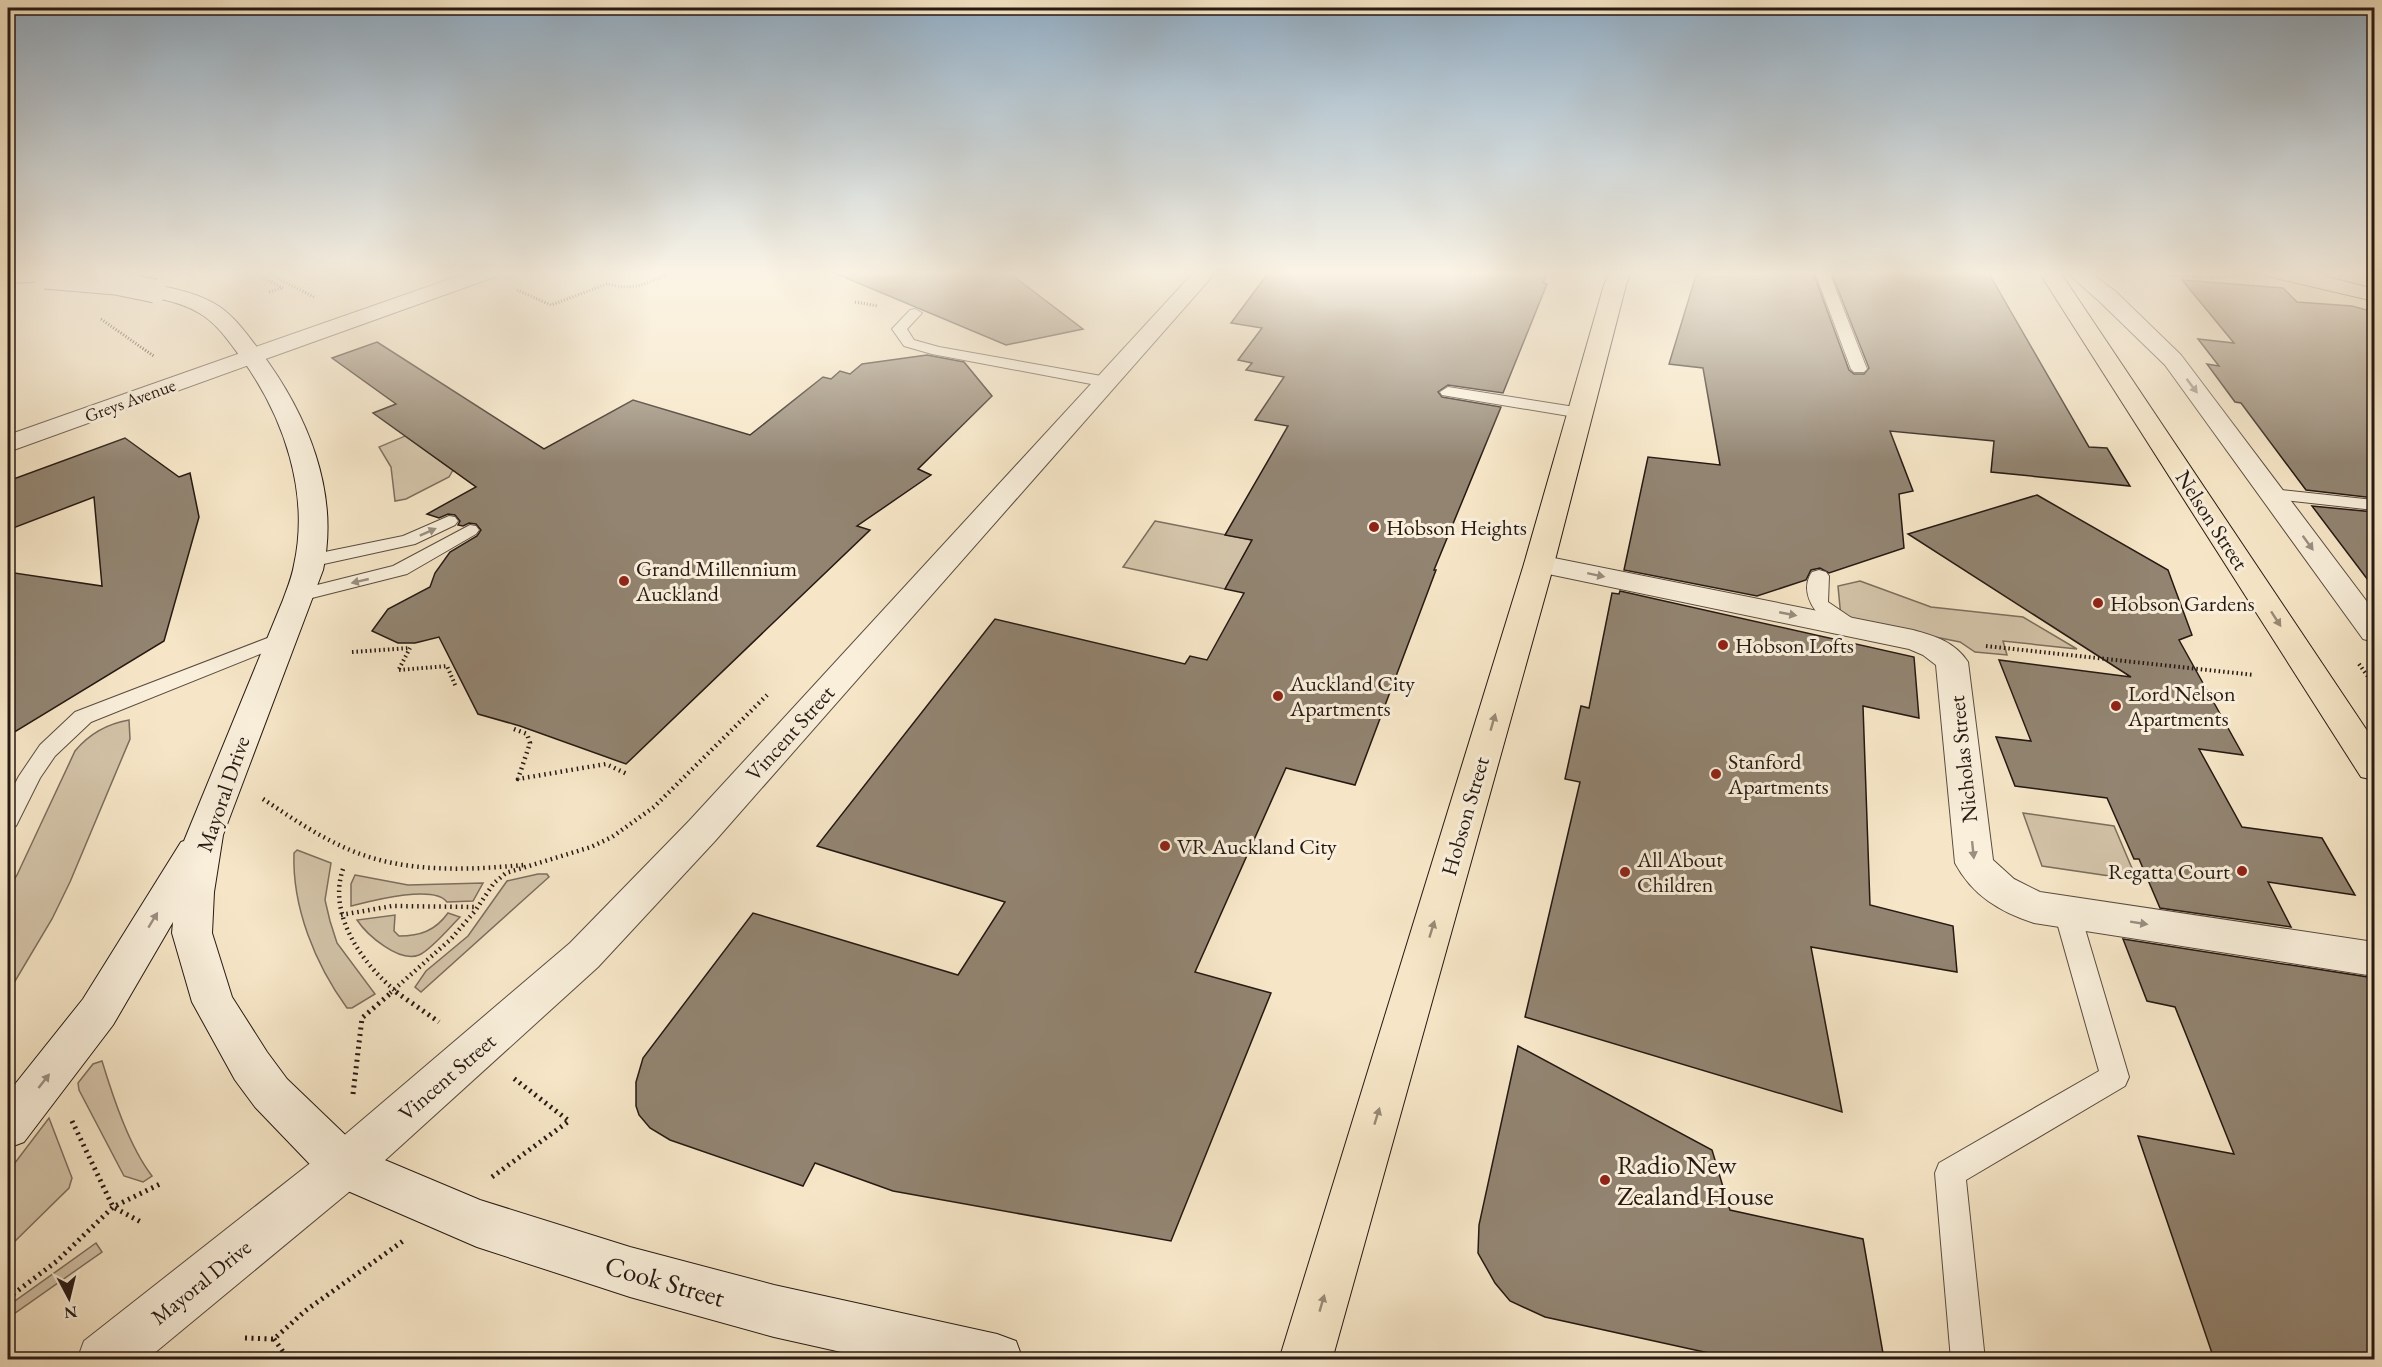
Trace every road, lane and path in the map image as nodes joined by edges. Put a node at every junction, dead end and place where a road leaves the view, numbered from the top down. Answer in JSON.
{"nodes":[{"id":1,"x":124,"y":336,"type":"edge"},
{"id":2,"x":235,"y":336,"type":"edge"},
{"id":3,"x":309,"y":336,"type":"edge"},
{"id":4,"x":904,"y":336,"type":"edge"},
{"id":5,"x":1149,"y":336,"type":"edge"},
{"id":6,"x":1600,"y":336,"type":"edge"},
{"id":7,"x":1846,"y":336,"type":"edge"},
{"id":8,"x":2091,"y":336,"type":"edge"},
{"id":9,"x":2148,"y":336,"type":"edge"},
{"id":10,"x":252,"y":356,"type":"junction"},
{"id":11,"x":163,"y":362,"type":"dead end"},
{"id":12,"x":1859,"y":369,"type":"dead end"},
{"id":13,"x":1107,"y":382,"type":"junction"},
{"id":14,"x":1448,"y":392,"type":"dead end"},
{"id":15,"x":1581,"y":413,"type":"junction"},
{"id":16,"x":8,"y":444,"type":"edge"},
{"id":17,"x":2272,"y":494,"type":"junction"},
{"id":18,"x":2374,"y":505,"type":"edge"},
{"id":19,"x":449,"y":521,"type":"dead end"},
{"id":20,"x":470,"y":530,"type":"dead end"},
{"id":21,"x":310,"y":561,"type":"junction"},
{"id":22,"x":442,"y":563,"type":"dead end"},
{"id":23,"x":1539,"y":564,"type":"junction"},
{"id":24,"x":400,"y":570,"type":"junction"},
{"id":25,"x":1819,"y":576,"type":"dead end"},
{"id":26,"x":300,"y":595,"type":"junction"},
{"id":27,"x":1853,"y":627,"type":"junction"},
{"id":28,"x":2374,"y":633,"type":"edge"},
{"id":29,"x":283,"y":638,"type":"junction"},
{"id":30,"x":2003,"y":648,"type":"dead end"},
{"id":31,"x":352,"y":652,"type":"dead end"},
{"id":32,"x":2254,"y":675,"type":"dead end"},
{"id":33,"x":456,"y":687,"type":"dead end"},
{"id":34,"x":771,"y":691,"type":"dead end"},
{"id":35,"x":514,"y":729,"type":"dead end"},
{"id":36,"x":2374,"y":768,"type":"edge"},
{"id":37,"x":627,"y":774,"type":"dead end"},
{"id":38,"x":227,"y":776,"type":"junction"},
{"id":39,"x":8,"y":820,"type":"edge"},
{"id":40,"x":204,"y":835,"type":"junction"},
{"id":41,"x":531,"y":864,"type":"junction"},
{"id":42,"x":343,"y":869,"type":"dead end"},
{"id":43,"x":477,"y":907,"type":"junction"},
{"id":44,"x":2067,"y":912,"type":"junction"},
{"id":45,"x":341,"y":915,"type":"junction"},
{"id":46,"x":2374,"y":958,"type":"edge"},
{"id":47,"x":393,"y":990,"type":"junction"},
{"id":48,"x":411,"y":1000,"type":"dead end"},
{"id":49,"x":362,"y":1018,"type":"dead end"},
{"id":50,"x":558,"y":1111,"type":"dead end"},
{"id":51,"x":68,"y":1112,"type":"dead end"},
{"id":52,"x":8,"y":1127,"type":"edge"},
{"id":53,"x":559,"y":1129,"type":"dead end"},
{"id":54,"x":344,"y":1166,"type":"junction"},
{"id":55,"x":160,"y":1184,"type":"dead end"},
{"id":56,"x":112,"y":1207,"type":"junction"},
{"id":57,"x":141,"y":1222,"type":"dead end"},
{"id":58,"x":8,"y":1298,"type":"edge"},
{"id":59,"x":305,"y":1311,"type":"dead end"},
{"id":60,"x":245,"y":1338,"type":"dead end"},
{"id":61,"x":274,"y":1339,"type":"junction"},
{"id":62,"x":102,"y":1359,"type":"edge"},
{"id":63,"x":288,"y":1359,"type":"edge"},
{"id":64,"x":997,"y":1359,"type":"edge"},
{"id":65,"x":1305,"y":1359,"type":"edge"},
{"id":66,"x":1968,"y":1359,"type":"edge"}],
"edges":[{"from":1,"to":11,"type":"path"},
{"from":2,"to":10,"type":"street","name":"Mayoral Drive","bridge":true},
{"from":3,"to":10,"type":"street","name":"Greys Avenue"},
{"from":4,"to":13,"type":"lane"},
{"from":5,"to":13,"type":"street","name":"Vincent Street"},
{"from":6,"to":15,"type":"main road","name":"Hobson Street"},
{"from":7,"to":12,"type":"lane"},
{"from":8,"to":36,"type":"main road","name":"Nelson Street","one_way":true},
{"from":9,"to":17,"type":"street","one_way":true},
{"from":10,"to":16,"type":"street","name":"Greys Avenue"},
{"from":10,"to":21,"type":"street","name":"Mayoral Drive"},
{"from":13,"to":54,"type":"street","name":"Vincent Street"},
{"from":14,"to":15,"type":"lane"},
{"from":15,"to":23,"type":"main road","name":"Hobson Street"},
{"from":17,"to":18,"type":"lane"},
{"from":17,"to":28,"type":"street","one_way":true},
{"from":21,"to":19,"type":"lane","one_way":true},
{"from":20,"to":24,"type":"lane"},
{"from":21,"to":26,"type":"street","name":"Mayoral Drive"},
{"from":22,"to":24,"type":"lane"},
{"from":23,"to":27,"type":"street","name":"Nicholas Street","one_way":true},
{"from":65,"to":23,"type":"main road","name":"Hobson Street","one_way":true},
{"from":24,"to":26,"type":"lane","one_way":true},
{"from":25,"to":27,"type":"lane"},
{"from":26,"to":29,"type":"street","name":"Mayoral Drive"},
{"from":27,"to":44,"type":"street","name":"Nicholas Street","one_way":true},
{"from":29,"to":38,"type":"street","name":"Mayoral Drive"},
{"from":29,"to":39,"type":"lane"},
{"from":30,"to":32,"type":"path"},
{"from":31,"to":33,"type":"path"},
{"from":34,"to":41,"type":"path"},
{"from":35,"to":37,"type":"path"},
{"from":38,"to":40,"type":"street","name":"Mayoral Drive"},
{"from":38,"to":41,"type":"path"},
{"from":52,"to":40,"type":"street","one_way":true},
{"from":40,"to":54,"type":"street","name":"Mayoral Drive"},
{"from":41,"to":43,"type":"path"},
{"from":42,"to":45,"type":"path"},
{"from":43,"to":45,"type":"path"},
{"from":43,"to":47,"type":"path"},
{"from":44,"to":46,"type":"street","name":"Nicholas Street","one_way":true},
{"from":44,"to":66,"type":"lane"},
{"from":45,"to":47,"type":"path"},
{"from":47,"to":48,"type":"path"},
{"from":47,"to":49,"type":"path"},
{"from":50,"to":53,"type":"path"},
{"from":51,"to":56,"type":"path"},
{"from":54,"to":62,"type":"street","name":"Mayoral Drive"},
{"from":54,"to":64,"type":"street","name":"Cook Street"},
{"from":55,"to":56,"type":"path"},
{"from":56,"to":57,"type":"path"},
{"from":56,"to":58,"type":"path"},
{"from":59,"to":61,"type":"path"},
{"from":60,"to":61,"type":"path"},
{"from":61,"to":63,"type":"path"}]}
